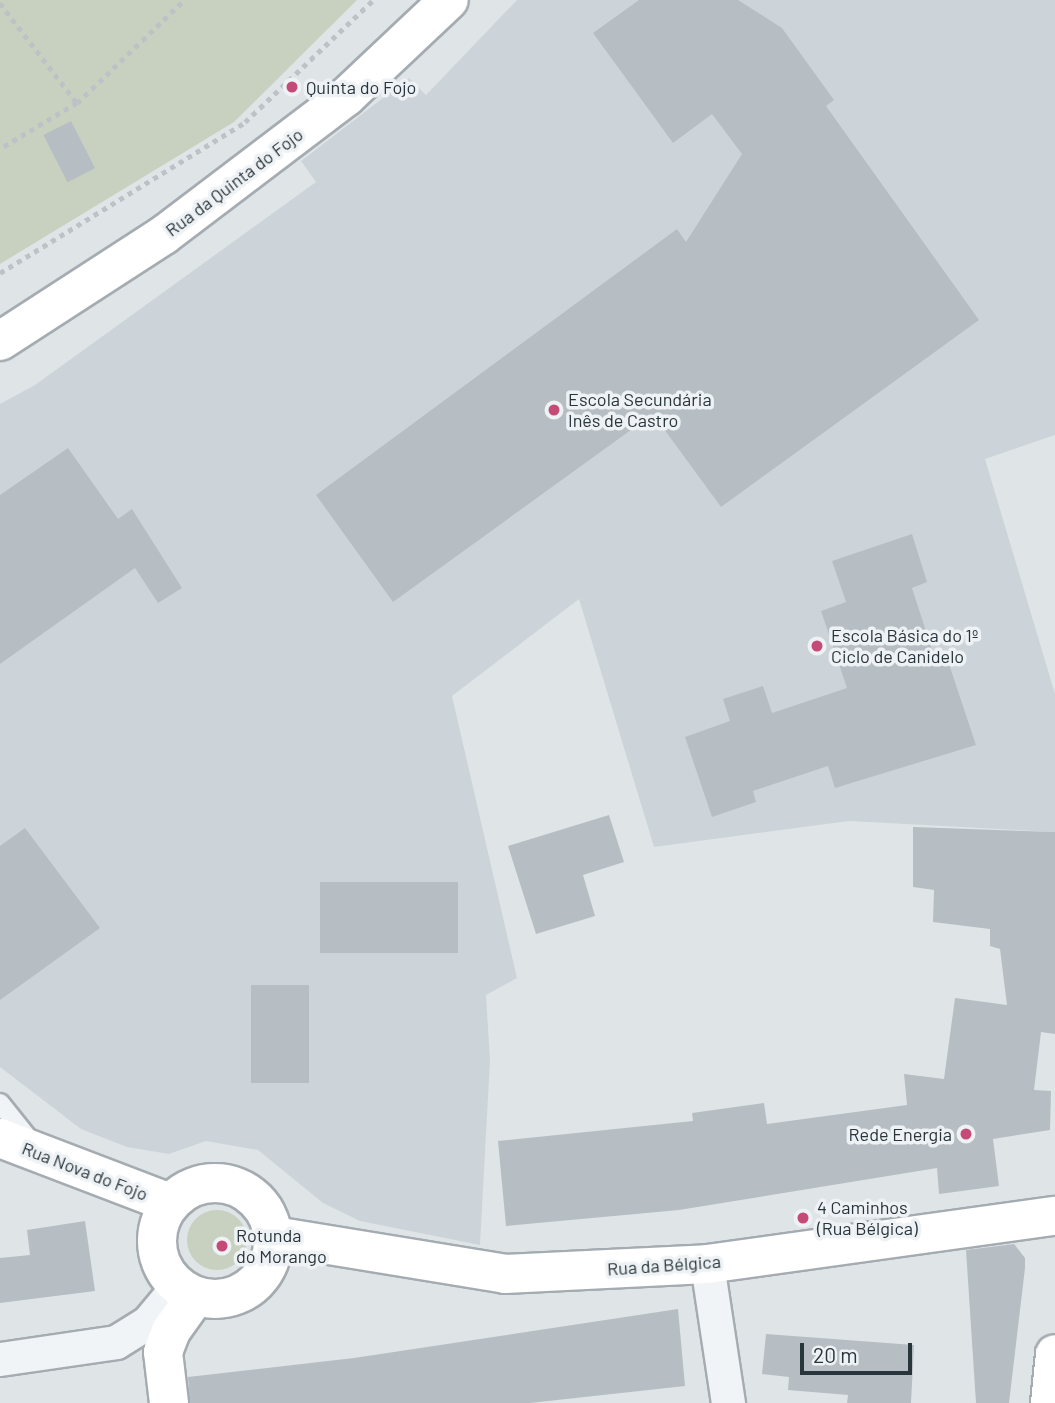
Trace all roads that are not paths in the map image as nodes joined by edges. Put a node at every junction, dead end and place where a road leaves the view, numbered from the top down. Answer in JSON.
{"nodes":[{"id":1,"x":449,"y":0,"type":"edge"},
{"id":2,"x":0,"y":341,"type":"edge"},
{"id":3,"x":0,"y":1103,"type":"edge"},
{"id":4,"x":0,"y":1138,"type":"edge"},
{"id":5,"x":41,"y":1154,"type":"junction"},
{"id":6,"x":170,"y":1203,"type":"junction"},
{"id":7,"x":1055,"y":1216,"type":"edge"},
{"id":8,"x":274,"y":1236,"type":"junction"},
{"id":9,"x":708,"y":1264,"type":"junction"},
{"id":10,"x":187,"y":1291,"type":"junction"},
{"id":11,"x":1055,"y":1354,"type":"edge"},
{"id":12,"x":0,"y":1359,"type":"edge"},
{"id":13,"x":169,"y":1403,"type":"edge"},
{"id":14,"x":728,"y":1403,"type":"edge"},
{"id":15,"x":1050,"y":1403,"type":"edge"}],
"edges":[{"from":1,"to":2,"type":"main road","name":"Rua da Quinta do Fojo"},
{"from":3,"to":5,"type":"lane"},
{"from":4,"to":5,"type":"main road","name":"Rua Nova do Fojo"},
{"from":5,"to":6,"type":"main road","name":"Rua Nova do Fojo"},
{"from":6,"to":8,"type":"main road"},
{"from":6,"to":10,"type":"main road"},
{"from":7,"to":9,"type":"main road","name":"Rua da Bélgica"},
{"from":8,"to":9,"type":"main road","name":"Rua da Bélgica"},
{"from":8,"to":10,"type":"main road"},
{"from":9,"to":14,"type":"street"},
{"from":10,"to":12,"type":"street"},
{"from":10,"to":13,"type":"main road"},
{"from":11,"to":15,"type":"main road"}]}
